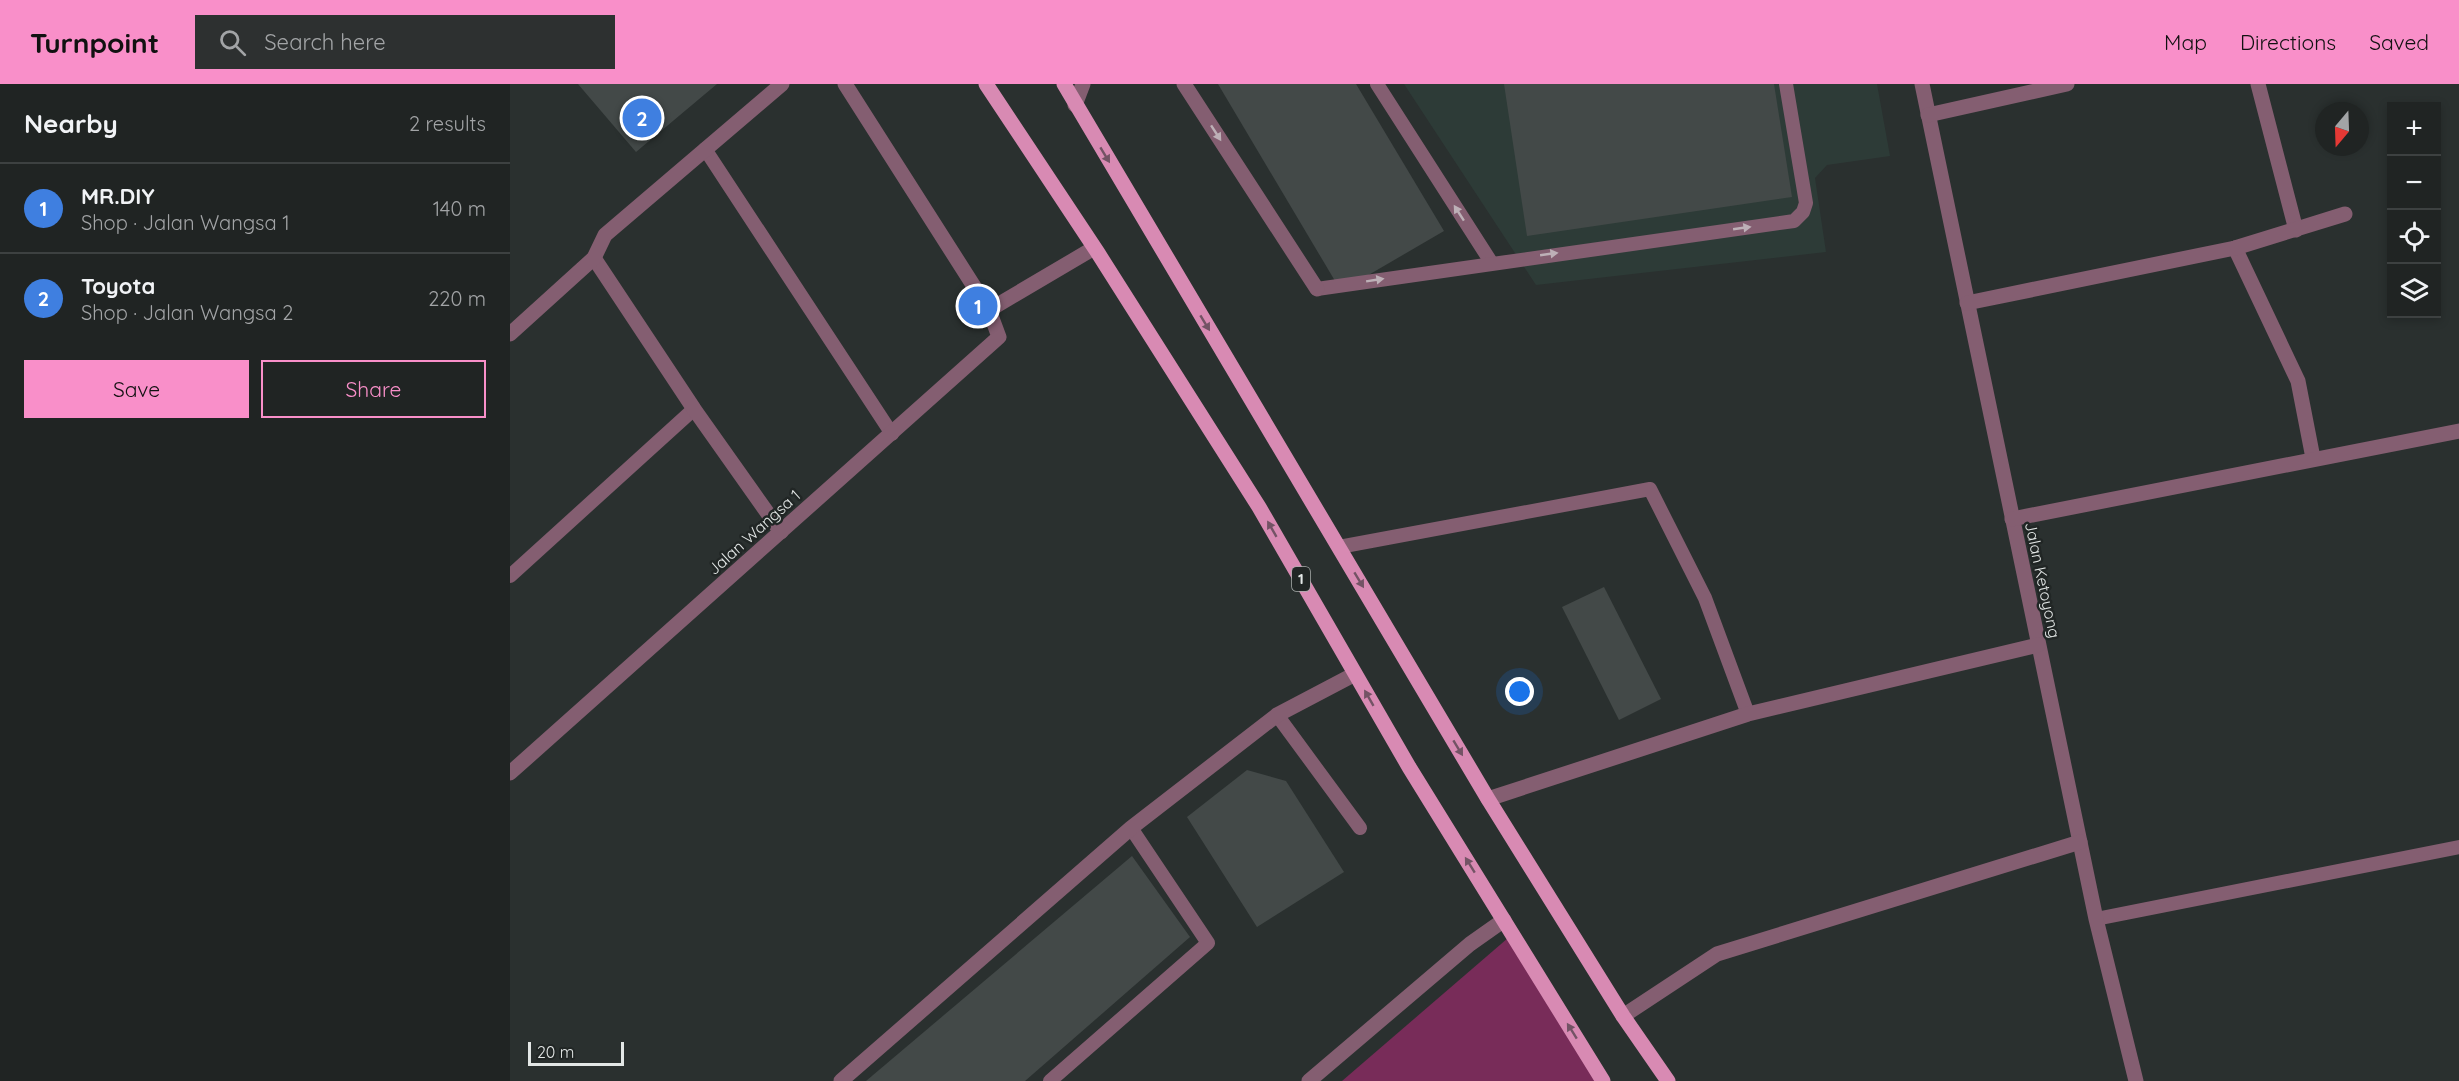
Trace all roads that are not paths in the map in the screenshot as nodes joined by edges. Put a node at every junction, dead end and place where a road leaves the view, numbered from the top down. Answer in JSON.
{"nodes":[{"id":1,"x":782,"y":84,"type":"edge"},
{"id":2,"x":845,"y":84,"type":"edge"},
{"id":3,"x":986,"y":84,"type":"edge"},
{"id":4,"x":1064,"y":84,"type":"edge"},
{"id":5,"x":1083,"y":84,"type":"edge"},
{"id":6,"x":1184,"y":84,"type":"edge"},
{"id":7,"x":1377,"y":84,"type":"edge"},
{"id":8,"x":1786,"y":84,"type":"edge"},
{"id":9,"x":1922,"y":84,"type":"edge"},
{"id":10,"x":2067,"y":84,"type":"edge"},
{"id":11,"x":2258,"y":84,"type":"edge"},
{"id":12,"x":1075,"y":105,"type":"junction"},
{"id":13,"x":1928,"y":115,"type":"junction"},
{"id":14,"x":705,"y":149,"type":"junction"},
{"id":15,"x":2345,"y":214,"type":"dead end"},
{"id":16,"x":2296,"y":230,"type":"junction"},
{"id":17,"x":1094,"y":248,"type":"junction"},
{"id":18,"x":2235,"y":248,"type":"junction"},
{"id":19,"x":594,"y":258,"type":"junction"},
{"id":20,"x":1491,"y":262,"type":"junction"},
{"id":21,"x":1317,"y":289,"type":"joint"},
{"id":22,"x":1967,"y":303,"type":"junction"},
{"id":23,"x":989,"y":310,"type":"junction"},
{"id":24,"x":510,"y":334,"type":"edge"},
{"id":25,"x":694,"y":409,"type":"junction"},
{"id":26,"x":2459,"y":430,"type":"edge"},
{"id":27,"x":892,"y":434,"type":"junction"},
{"id":28,"x":2313,"y":458,"type":"junction"},
{"id":29,"x":2012,"y":519,"type":"junction"},
{"id":30,"x":781,"y":532,"type":"junction"},
{"id":31,"x":1339,"y":547,"type":"junction"},
{"id":32,"x":510,"y":576,"type":"edge"},
{"id":33,"x":2038,"y":645,"type":"junction"},
{"id":34,"x":1356,"y":674,"type":"junction"},
{"id":35,"x":1748,"y":714,"type":"junction"},
{"id":36,"x":1277,"y":715,"type":"junction"},
{"id":37,"x":510,"y":773,"type":"edge"},
{"id":38,"x":1488,"y":799,"type":"junction"},
{"id":39,"x":1131,"y":828,"type":"junction"},
{"id":40,"x":1360,"y":828,"type":"dead end"},
{"id":41,"x":2080,"y":842,"type":"junction"},
{"id":42,"x":2459,"y":847,"type":"edge"},
{"id":43,"x":2096,"y":919,"type":"junction"},
{"id":44,"x":1503,"y":920,"type":"junction"},
{"id":45,"x":1623,"y":1016,"type":"junction"},
{"id":46,"x":841,"y":1081,"type":"edge"},
{"id":47,"x":1050,"y":1081,"type":"edge"},
{"id":48,"x":1309,"y":1081,"type":"edge"},
{"id":49,"x":1603,"y":1081,"type":"edge"},
{"id":50,"x":1668,"y":1081,"type":"edge"},
{"id":51,"x":2136,"y":1081,"type":"edge"}],
"edges":[{"from":1,"to":14,"type":"street"},
{"from":2,"to":23,"type":"street"},
{"from":3,"to":17,"type":"main road","number":"1"},
{"from":4,"to":12,"type":"main road"},
{"from":5,"to":12,"type":"street"},
{"from":6,"to":21,"type":"street","one_way":true},
{"from":20,"to":7,"type":"lane","one_way":true},
{"from":20,"to":8,"type":"lane","one_way":true},
{"from":9,"to":13,"type":"street","name":"Jalan Ketoyong"},
{"from":10,"to":13,"type":"street"},
{"from":11,"to":16,"type":"street"},
{"from":12,"to":31,"type":"main road","one_way":true},
{"from":13,"to":22,"type":"street","name":"Jalan Ketoyong"},
{"from":14,"to":19,"type":"street"},
{"from":14,"to":27,"type":"lane"},
{"from":15,"to":16,"type":"street"},
{"from":16,"to":18,"type":"street"},
{"from":17,"to":23,"type":"street"},
{"from":34,"to":17,"type":"main road","number":"1","one_way":true},
{"from":18,"to":22,"type":"street"},
{"from":18,"to":28,"type":"street"},
{"from":19,"to":24,"type":"street"},
{"from":19,"to":25,"type":"street"},
{"from":21,"to":20,"type":"lane","one_way":true},
{"from":22,"to":29,"type":"street","name":"Jalan Ketoyong"},
{"from":23,"to":27,"type":"street","name":"Jalan Wangsa 1"},
{"from":25,"to":30,"type":"street"},
{"from":25,"to":32,"type":"lane"},
{"from":26,"to":28,"type":"street"},
{"from":27,"to":30,"type":"street","name":"Jalan Wangsa 1"},
{"from":28,"to":29,"type":"street"},
{"from":29,"to":33,"type":"street","name":"Jalan Ketoyong"},
{"from":30,"to":37,"type":"street","name":"Jalan Wangsa 1"},
{"from":31,"to":35,"type":"lane"},
{"from":31,"to":38,"type":"main road","one_way":true},
{"from":33,"to":35,"type":"street"},
{"from":33,"to":41,"type":"street","name":"Jalan Ketoyong"},
{"from":34,"to":36,"type":"street"},
{"from":44,"to":34,"type":"main road","number":"1","one_way":true},
{"from":35,"to":38,"type":"street"},
{"from":36,"to":39,"type":"street"},
{"from":36,"to":40,"type":"lane"},
{"from":38,"to":45,"type":"main road"},
{"from":39,"to":46,"type":"street"},
{"from":39,"to":47,"type":"lane"},
{"from":41,"to":43,"type":"street","name":"Jalan Ketoyong"},
{"from":41,"to":45,"type":"street"},
{"from":42,"to":43,"type":"lane"},
{"from":43,"to":51,"type":"street","name":"Jalan Ketoyong"},
{"from":44,"to":48,"type":"street"},
{"from":49,"to":44,"type":"main road","number":"1","one_way":true},
{"from":45,"to":50,"type":"main road"}]}
